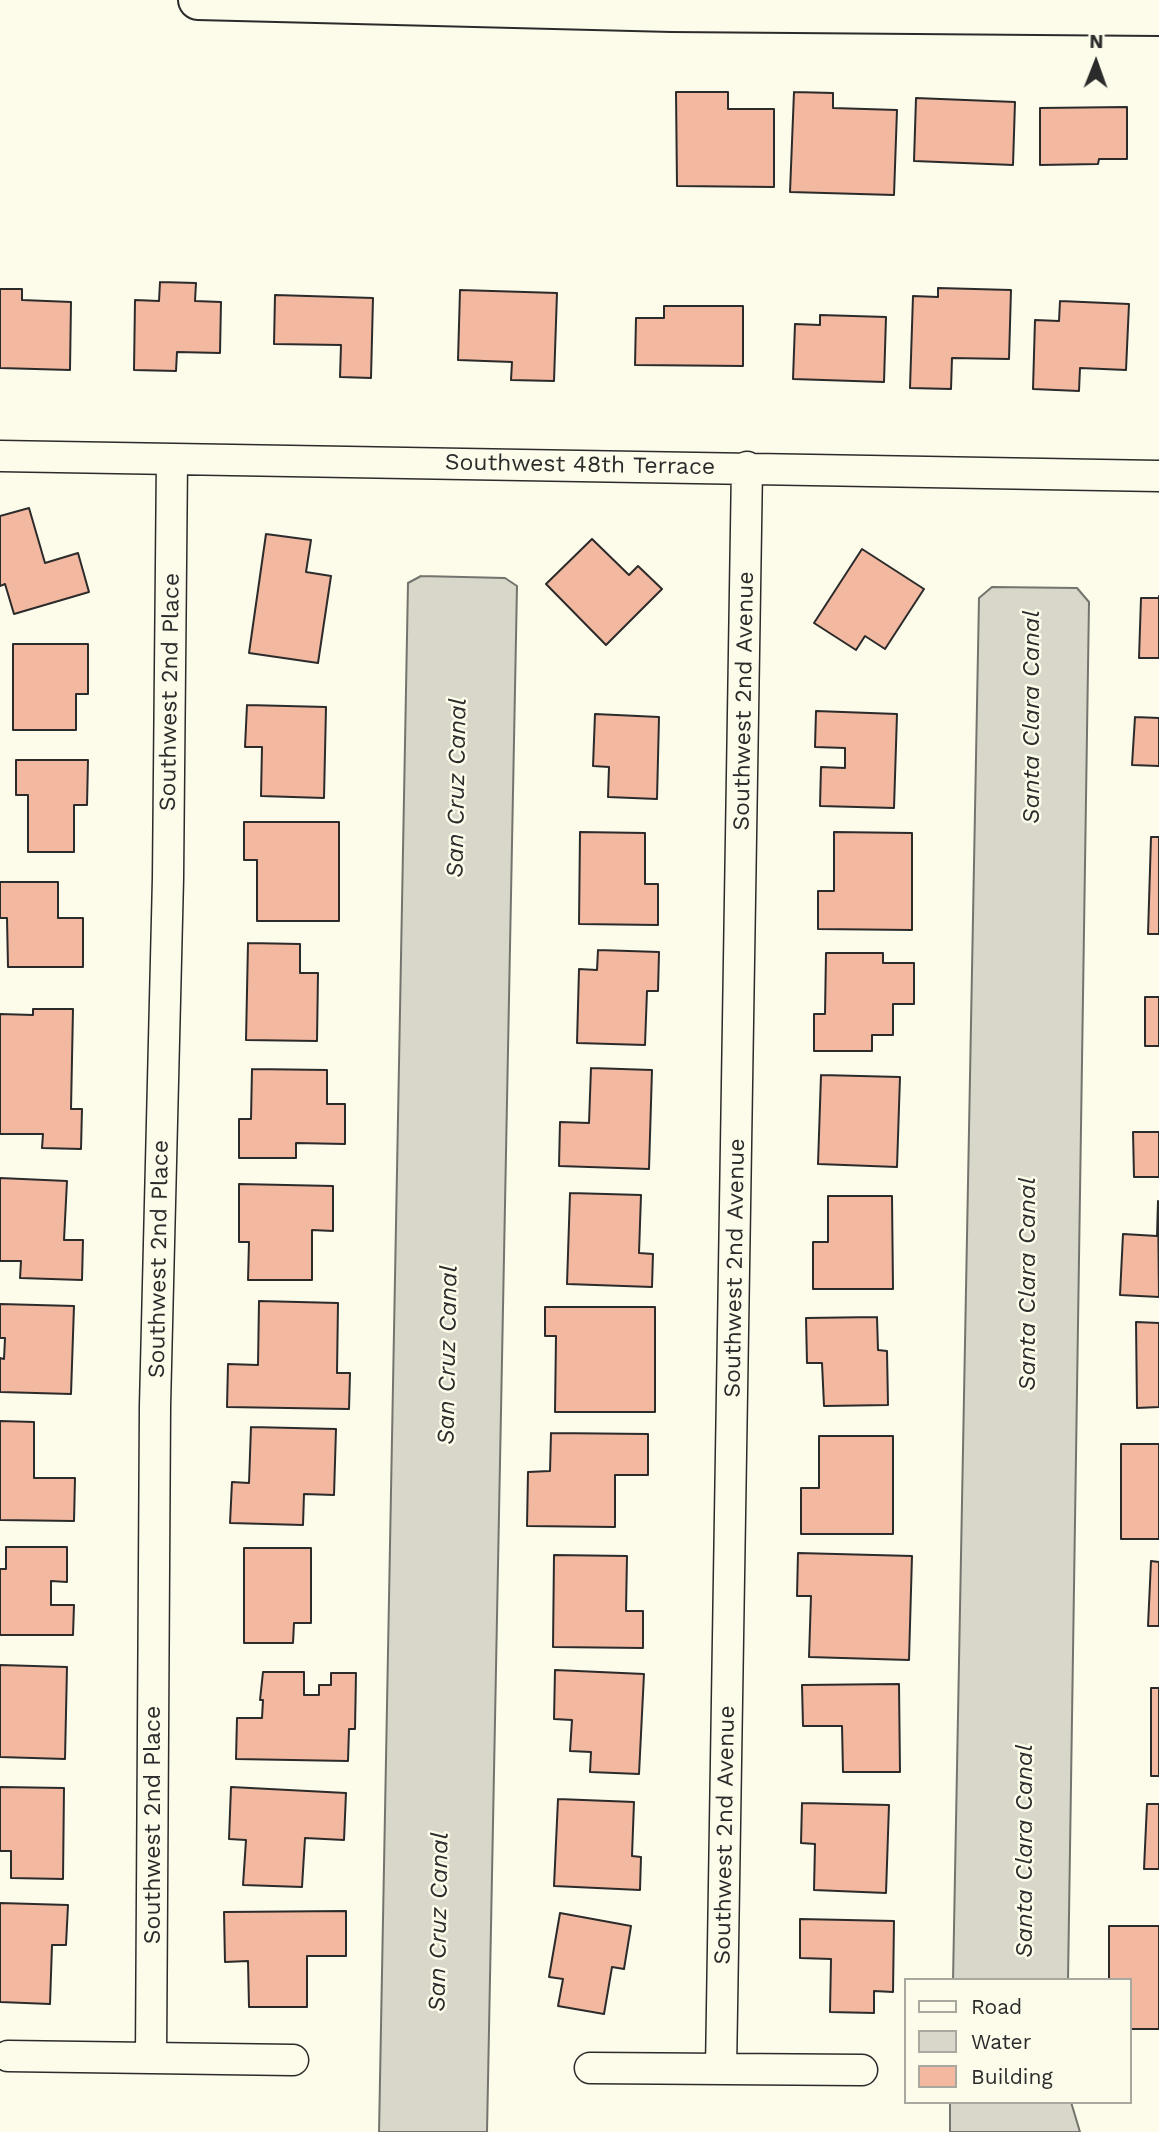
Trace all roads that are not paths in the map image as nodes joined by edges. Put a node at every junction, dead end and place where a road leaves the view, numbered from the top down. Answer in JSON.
{"nodes":[{"id":1,"x":198,"y":0,"type":"edge"},
{"id":2,"x":684,"y":6,"type":"edge"},
{"id":3,"x":1159,"y":16,"type":"edge"},
{"id":4,"x":0,"y":456,"type":"edge"},
{"id":5,"x":172,"y":459,"type":"junction"},
{"id":6,"x":747,"y":467,"type":"junction"},
{"id":7,"x":1159,"y":476,"type":"edge"},
{"id":8,"x":8,"y":2056,"type":"dead end"},
{"id":9,"x":151,"y":2058,"type":"junction"},
{"id":10,"x":293,"y":2060,"type":"dead end"},
{"id":11,"x":590,"y":2068,"type":"dead end"},
{"id":12,"x":721,"y":2069,"type":"junction"},
{"id":13,"x":862,"y":2070,"type":"dead end"}],
"edges":[{"from":1,"to":2,"type":"main road"},
{"from":2,"to":3,"type":"main road"},
{"from":4,"to":5,"type":"street","name":"Southwest 48th Terrace"},
{"from":5,"to":6,"type":"street","name":"Southwest 48th Terrace"},
{"from":5,"to":9,"type":"street","name":"Southwest 2nd Place"},
{"from":6,"to":7,"type":"street","name":"Southwest 48th Terrace"},
{"from":6,"to":12,"type":"street","name":"Southwest 2nd Avenue"},
{"from":8,"to":9,"type":"street"},
{"from":9,"to":10,"type":"street"},
{"from":11,"to":12,"type":"street"},
{"from":12,"to":13,"type":"street"}]}
